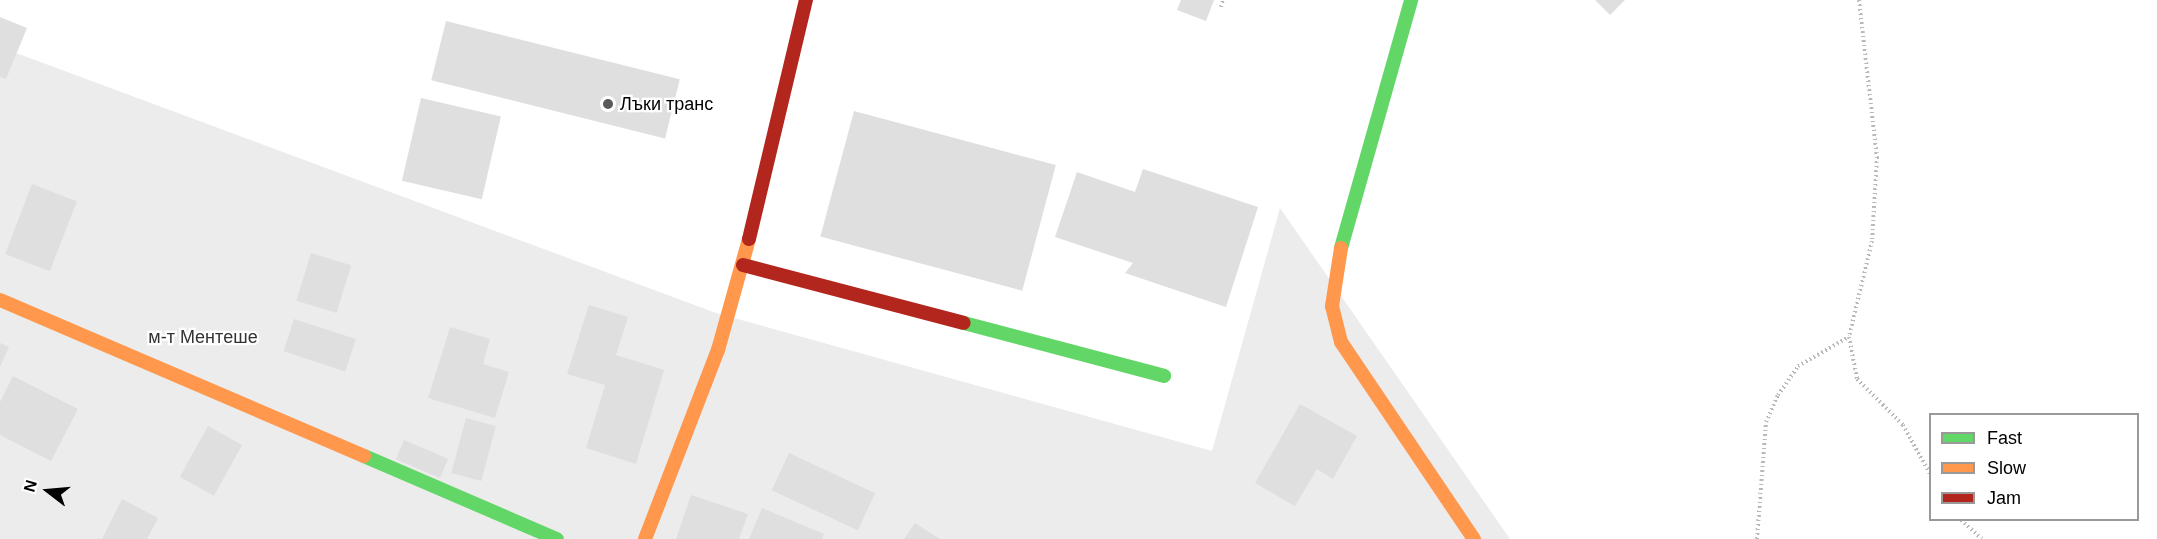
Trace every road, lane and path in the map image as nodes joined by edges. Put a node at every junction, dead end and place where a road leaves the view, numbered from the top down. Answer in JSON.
{"nodes":[{"id":1,"x":806,"y":0,"type":"edge"},
{"id":2,"x":1223,"y":0,"type":"edge"},
{"id":3,"x":1411,"y":0,"type":"edge"},
{"id":4,"x":1859,"y":0,"type":"edge"},
{"id":5,"x":1221,"y":8,"type":"dead end"},
{"id":6,"x":743,"y":265,"type":"junction"},
{"id":7,"x":0,"y":300,"type":"edge"},
{"id":8,"x":1849,"y":337,"type":"junction"},
{"id":9,"x":1164,"y":376,"type":"dead end"},
{"id":10,"x":1929,"y":472,"type":"edge"},
{"id":11,"x":1963,"y":521,"type":"edge"},
{"id":12,"x":557,"y":539,"type":"edge"},
{"id":13,"x":645,"y":539,"type":"edge"},
{"id":14,"x":1474,"y":539,"type":"edge"},
{"id":15,"x":1757,"y":539,"type":"edge"},
{"id":16,"x":1982,"y":539,"type":"edge"}],
"edges":[{"from":1,"to":6,"type":"street"},
{"from":2,"to":5,"type":"path"},
{"from":3,"to":14,"type":"street"},
{"from":4,"to":8,"type":"path"},
{"from":6,"to":9,"type":"street"},
{"from":6,"to":13,"type":"street"},
{"from":7,"to":12,"type":"street"},
{"from":8,"to":10,"type":"path"},
{"from":8,"to":15,"type":"path"},
{"from":11,"to":16,"type":"path"}]}
